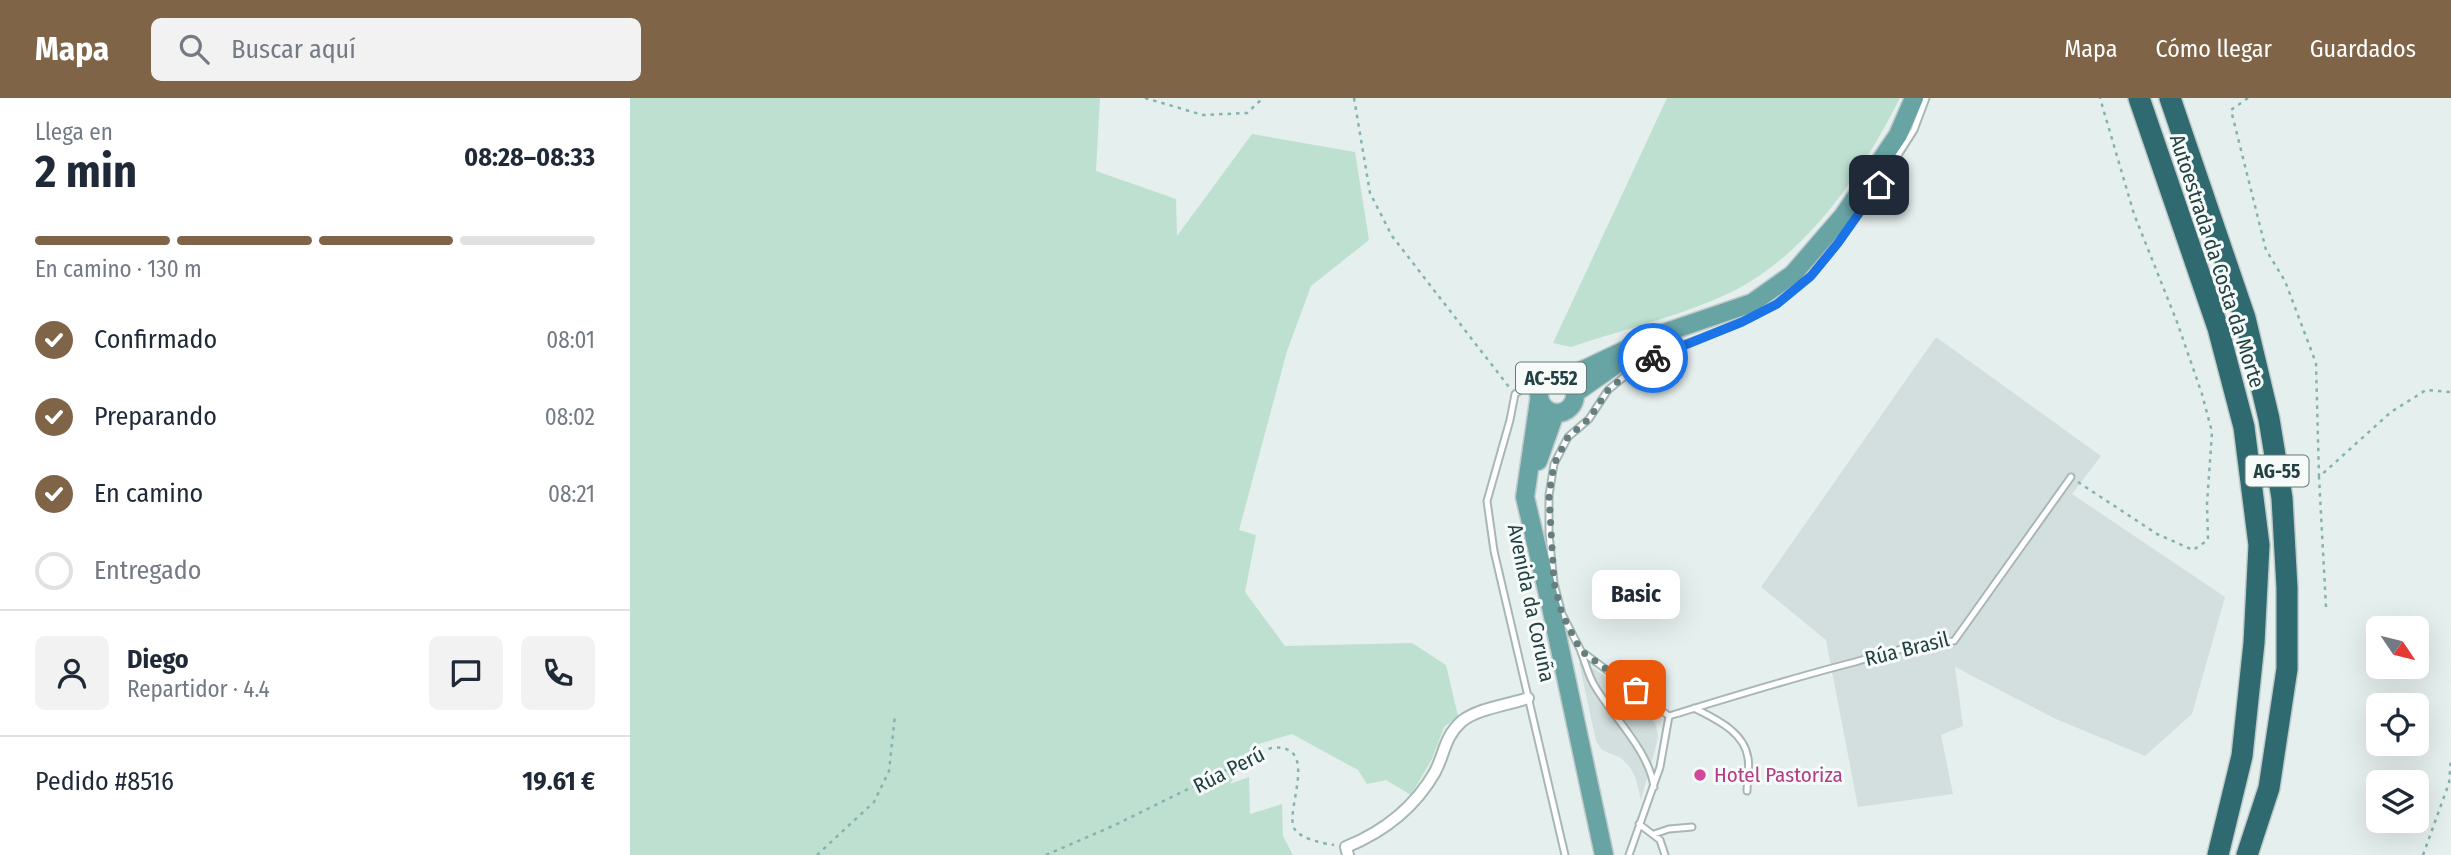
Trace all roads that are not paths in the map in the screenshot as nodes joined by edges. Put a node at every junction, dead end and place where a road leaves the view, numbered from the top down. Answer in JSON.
{"nodes":[{"id":1,"x":1914,"y":98,"type":"edge"},
{"id":2,"x":1926,"y":98,"type":"edge"},
{"id":3,"x":2139,"y":98,"type":"edge"},
{"id":4,"x":2170,"y":98,"type":"edge"},
{"id":5,"x":1545,"y":382,"type":"junction"},
{"id":6,"x":1569,"y":386,"type":"junction"},
{"id":7,"x":1539,"y":401,"type":"junction"},
{"id":8,"x":1555,"y":414,"type":"junction"},
{"id":9,"x":2071,"y":477,"type":"road end"},
{"id":10,"x":1525,"y":497,"type":"junction"},
{"id":11,"x":1530,"y":515,"type":"junction"},
{"id":12,"x":1562,"y":614,"type":"junction"},
{"id":13,"x":1581,"y":651,"type":"junction"},
{"id":14,"x":1528,"y":698,"type":"junction"},
{"id":15,"x":1693,"y":708,"type":"junction"},
{"id":16,"x":1669,"y":716,"type":"junction"},
{"id":17,"x":1654,"y":787,"type":"junction"},
{"id":18,"x":1747,"y":791,"type":"dead end"},
{"id":19,"x":1639,"y":824,"type":"junction"},
{"id":20,"x":1692,"y":827,"type":"dead end"},
{"id":21,"x":1654,"y":834,"type":"junction"},
{"id":22,"x":1347,"y":851,"type":"edge"},
{"id":23,"x":1565,"y":855,"type":"edge"},
{"id":24,"x":1604,"y":855,"type":"edge"},
{"id":25,"x":1629,"y":855,"type":"edge"},
{"id":26,"x":1665,"y":855,"type":"edge"},
{"id":27,"x":2216,"y":855,"type":"edge"},
{"id":28,"x":2247,"y":855,"type":"edge"}],
"edges":[{"from":1,"to":6,"type":"main road","number":"AC-552"},
{"from":2,"to":12,"type":"lane","name":"Avenida da Coruña"},
{"from":3,"to":27,"type":"highway","name":"Autoestrada da Costa da Morte","number":"AG-55"},
{"from":4,"to":28,"type":"highway","name":"Autoestrada da Costa da Morte","number":"AG-55"},
{"from":5,"to":6,"type":"main road","number":"AC-552"},
{"from":5,"to":7,"type":"main road","number":"AC-552"},
{"from":5,"to":14,"type":"lane","name":"Avenida da Coruña"},
{"from":6,"to":8,"type":"main road","number":"AC-552"},
{"from":7,"to":8,"type":"main road","number":"AC-552"},
{"from":7,"to":10,"type":"main road","name":"Avenida da Coruña","number":"AC-552"},
{"from":8,"to":10,"type":"main road","name":"Avenida da Coruña","number":"AC-552"},
{"from":9,"to":15,"type":"lane","name":"Rúa Brasil"},
{"from":10,"to":11,"type":"main road","name":"Avenida da Coruña","number":"AC-552"},
{"from":11,"to":12,"type":"lane","name":"Avenida da Coruña"},
{"from":11,"to":24,"type":"main road","name":"Avenida da Coruña","number":"AC-552"},
{"from":12,"to":13,"type":"lane","name":"Avenida da Coruña"},
{"from":13,"to":16,"type":"lane","name":"Avenida da Coruña"},
{"from":13,"to":17,"type":"lane"},
{"from":14,"to":22,"type":"street"},
{"from":14,"to":23,"type":"lane","name":"Avenida da Coruña"},
{"from":15,"to":16,"type":"lane","name":"Rúa Brasil"},
{"from":15,"to":18,"type":"lane"},
{"from":16,"to":17,"type":"lane"},
{"from":17,"to":19,"type":"lane"},
{"from":19,"to":21,"type":"lane"},
{"from":19,"to":25,"type":"lane"},
{"from":20,"to":21,"type":"lane"},
{"from":21,"to":26,"type":"lane"}]}
